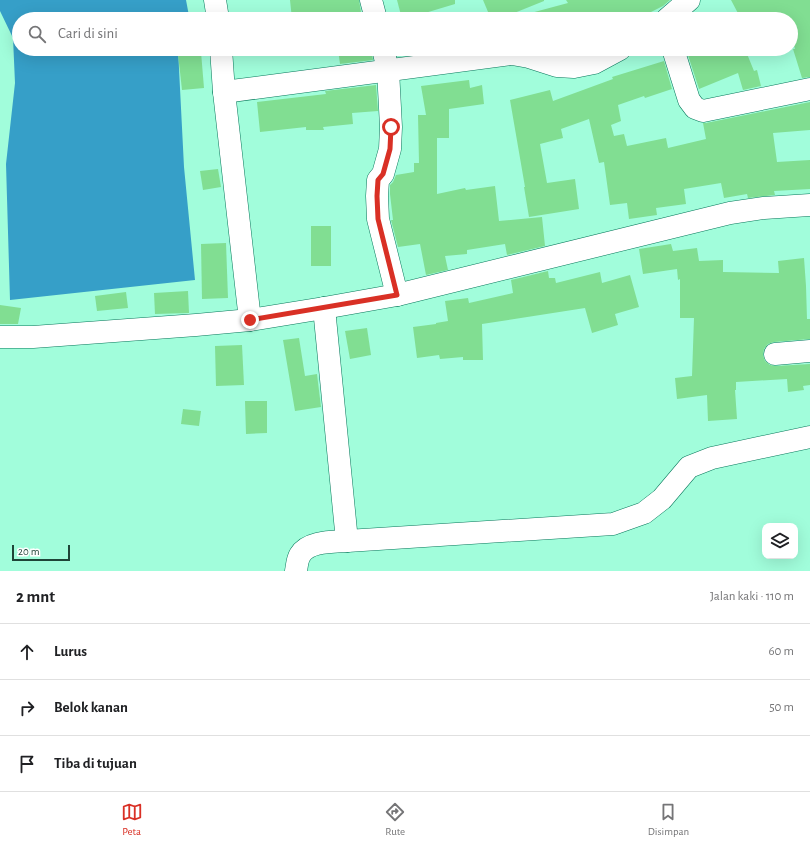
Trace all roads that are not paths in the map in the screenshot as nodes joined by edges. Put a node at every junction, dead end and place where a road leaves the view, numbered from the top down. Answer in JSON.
{"nodes":[{"id":1,"x":215,"y":0,"type":"edge"},
{"id":2,"x":371,"y":0,"type":"edge"},
{"id":3,"x":689,"y":0,"type":"edge"},
{"id":4,"x":217,"y":12,"type":"edge"},
{"id":5,"x":374,"y":12,"type":"edge"},
{"id":6,"x":676,"y":12,"type":"edge"},
{"id":7,"x":221,"y":56,"type":"edge"},
{"id":8,"x":385,"y":56,"type":"edge"},
{"id":9,"x":496,"y":56,"type":"edge"},
{"id":10,"x":523,"y":56,"type":"edge"},
{"id":11,"x":607,"y":56,"type":"edge"},
{"id":12,"x":675,"y":56,"type":"edge"},
{"id":13,"x":388,"y":70,"type":"junction"},
{"id":14,"x":810,"y":89,"type":"edge"},
{"id":15,"x":224,"y":92,"type":"junction"},
{"id":16,"x":810,"y":205,"type":"edge"},
{"id":17,"x":397,"y":295,"type":"junction"},
{"id":18,"x":324,"y":308,"type":"junction"},
{"id":19,"x":250,"y":320,"type":"junction"},
{"id":20,"x":0,"y":337,"type":"edge"},
{"id":21,"x":810,"y":351,"type":"edge"},
{"id":22,"x":776,"y":354,"type":"dead end"},
{"id":23,"x":810,"y":437,"type":"edge"},
{"id":24,"x":347,"y":540,"type":"junction"},
{"id":25,"x":296,"y":571,"type":"edge"}],
"edges":[{"from":1,"to":4,"type":"street"},
{"from":2,"to":5,"type":"street"},
{"from":3,"to":6,"type":"street"},
{"from":7,"to":15,"type":"street"},
{"from":8,"to":13,"type":"street"},
{"from":9,"to":13,"type":"street"},
{"from":10,"to":11,"type":"street"},
{"from":12,"to":14,"type":"street"},
{"from":13,"to":15,"type":"street"},
{"from":13,"to":17,"type":"street"},
{"from":15,"to":19,"type":"street"},
{"from":16,"to":17,"type":"street"},
{"from":17,"to":18,"type":"street"},
{"from":18,"to":19,"type":"street"},
{"from":18,"to":24,"type":"street"},
{"from":19,"to":20,"type":"street"},
{"from":21,"to":22,"type":"street"},
{"from":23,"to":24,"type":"street"},
{"from":24,"to":25,"type":"street"}]}
